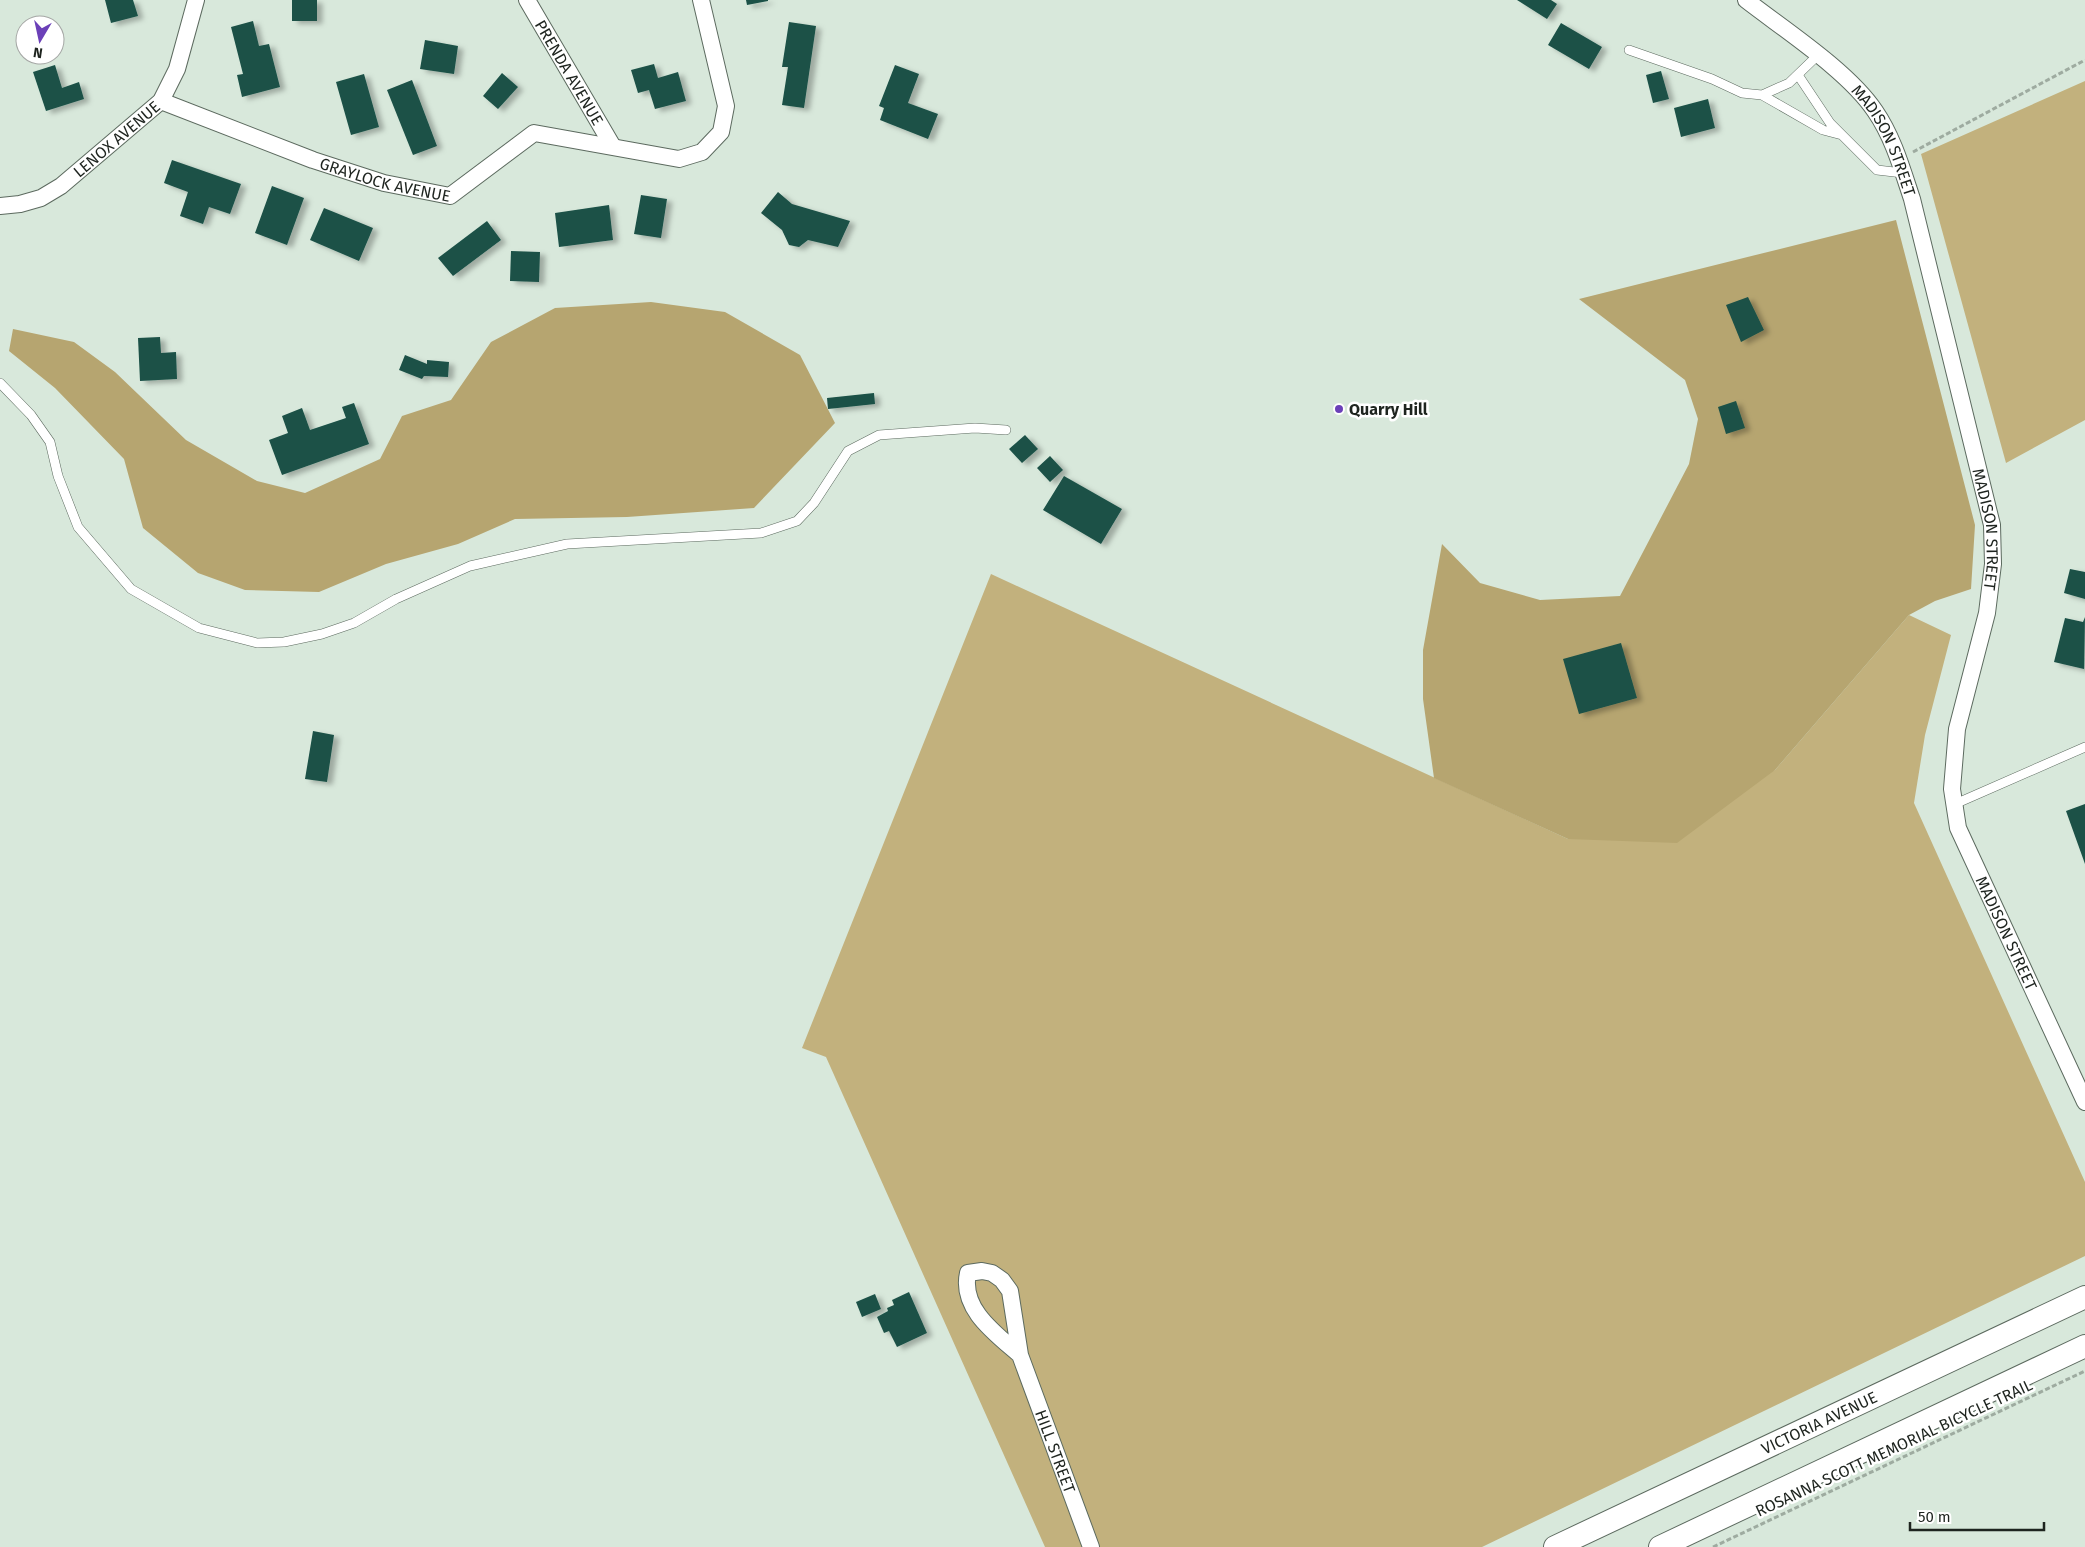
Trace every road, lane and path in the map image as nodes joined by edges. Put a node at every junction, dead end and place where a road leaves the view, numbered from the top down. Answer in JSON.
{"nodes":[{"id":1,"x":196,"y":0,"type":"edge"},
{"id":2,"x":527,"y":0,"type":"edge"},
{"id":3,"x":701,"y":0,"type":"edge"},
{"id":4,"x":1746,"y":0,"type":"edge"},
{"id":5,"x":1629,"y":50,"type":"dead end"},
{"id":6,"x":1817,"y":56,"type":"junction"},
{"id":7,"x":2085,"y":60,"type":"edge"},
{"id":8,"x":1798,"y":75,"type":"junction"},
{"id":9,"x":1762,"y":95,"type":"junction"},
{"id":10,"x":161,"y":101,"type":"junction"},
{"id":11,"x":1842,"y":135,"type":"junction"},
{"id":12,"x":612,"y":145,"type":"junction"},
{"id":13,"x":1901,"y":166,"type":"junction"},
{"id":14,"x":0,"y":206,"type":"edge"},
{"id":15,"x":0,"y":383,"type":"edge"},
{"id":16,"x":1006,"y":430,"type":"dead end"},
{"id":17,"x":2085,"y":746,"type":"edge"},
{"id":18,"x":1955,"y":804,"type":"junction"},
{"id":19,"x":2085,"y":1102,"type":"edge"},
{"id":20,"x":2085,"y":1297,"type":"edge"},
{"id":21,"x":2085,"y":1346,"type":"edge"},
{"id":22,"x":1020,"y":1356,"type":"junction"},
{"id":23,"x":2085,"y":1371,"type":"edge"},
{"id":24,"x":1092,"y":1547,"type":"edge"},
{"id":25,"x":1554,"y":1547,"type":"edge"},
{"id":26,"x":1660,"y":1547,"type":"edge"},
{"id":27,"x":1713,"y":1547,"type":"edge"}],
"edges":[{"from":1,"to":10,"type":"street","name":"LENOX AVENUE"},
{"from":2,"to":12,"type":"street","name":"PRENDA AVENUE"},
{"from":3,"to":12,"type":"street","name":"GRAYLOCK AVENUE"},
{"from":4,"to":6,"type":"street","name":"MADISON STREET"},
{"from":5,"to":9,"type":"lane"},
{"from":6,"to":8,"type":"lane"},
{"from":6,"to":13,"type":"street","name":"MADISON STREET"},
{"from":7,"to":13,"type":"path"},
{"from":8,"to":9,"type":"lane"},
{"from":8,"to":11,"type":"lane"},
{"from":9,"to":11,"type":"lane"},
{"from":10,"to":12,"type":"street","name":"GRAYLOCK AVENUE"},
{"from":10,"to":14,"type":"street","name":"LENOX AVENUE"},
{"from":11,"to":13,"type":"lane"},
{"from":13,"to":18,"type":"street","name":"MADISON STREET"},
{"from":15,"to":16,"type":"lane"},
{"from":17,"to":18,"type":"lane"},
{"from":18,"to":19,"type":"street","name":"MADISON STREET"},
{"from":20,"to":25,"type":"main road","name":"VICTORIA AVENUE"},
{"from":21,"to":26,"type":"main road"},
{"from":22,"to":22,"type":"street","name":"HILL STREET"},
{"from":22,"to":24,"type":"street","name":"HILL STREET"},
{"from":23,"to":27,"type":"path","name":"ROSANNA SCOTT MEMORIAL BICYCLE TRAIL"}]}
